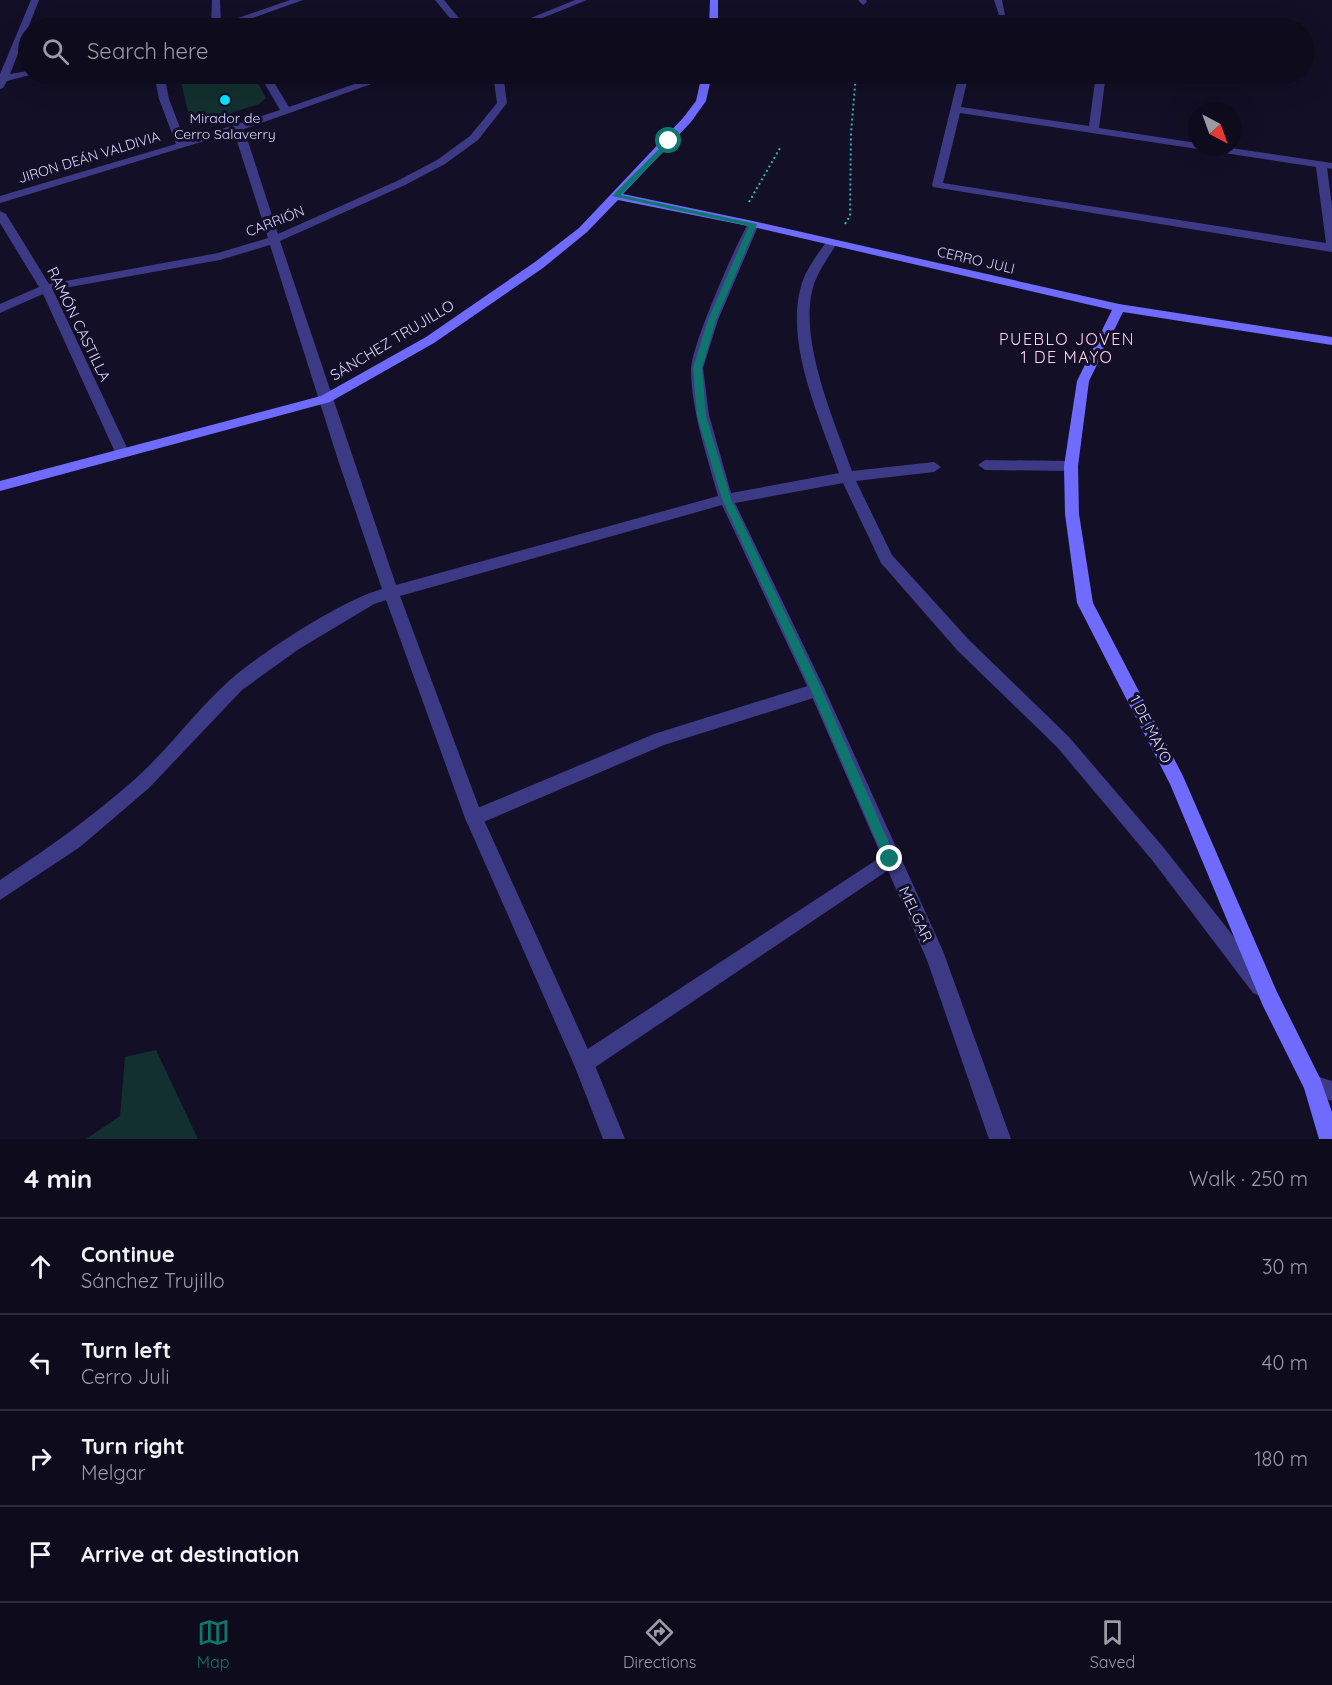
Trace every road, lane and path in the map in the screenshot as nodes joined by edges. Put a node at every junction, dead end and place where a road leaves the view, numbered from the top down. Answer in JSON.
{"nodes":[{"id":1,"x":35,"y":0,"type":"edge"},
{"id":2,"x":216,"y":0,"type":"edge"},
{"id":3,"x":298,"y":0,"type":"edge"},
{"id":4,"x":439,"y":0,"type":"edge"},
{"id":5,"x":583,"y":0,"type":"edge"},
{"id":6,"x":714,"y":0,"type":"edge"},
{"id":7,"x":998,"y":0,"type":"edge"},
{"id":8,"x":1002,"y":13,"type":"dead end"},
{"id":9,"x":27,"y":18,"type":"edge"},
{"id":10,"x":217,"y":18,"type":"edge"},
{"id":11,"x":246,"y":18,"type":"edge"},
{"id":12,"x":454,"y":18,"type":"edge"},
{"id":13,"x":537,"y":18,"type":"edge"},
{"id":14,"x":714,"y":18,"type":"edge"},
{"id":15,"x":18,"y":40,"type":"edge"},
{"id":16,"x":18,"y":77,"type":"edge"},
{"id":17,"x":1,"y":81,"type":"edge"},
{"id":18,"x":161,"y":84,"type":"edge"},
{"id":19,"x":270,"y":84,"type":"edge"},
{"id":20,"x":363,"y":84,"type":"edge"},
{"id":21,"x":499,"y":84,"type":"edge"},
{"id":22,"x":705,"y":84,"type":"edge"},
{"id":23,"x":855,"y":84,"type":"edge"},
{"id":24,"x":962,"y":84,"type":"edge"},
{"id":25,"x":1100,"y":84,"type":"edge"},
{"id":26,"x":956,"y":110,"type":"junction"},
{"id":27,"x":286,"y":111,"type":"junction"},
{"id":28,"x":238,"y":128,"type":"junction"},
{"id":29,"x":1093,"y":131,"type":"junction"},
{"id":30,"x":181,"y":144,"type":"junction"},
{"id":31,"x":1188,"y":145,"type":"edge"},
{"id":32,"x":780,"y":148,"type":"dead end"},
{"id":33,"x":1242,"y":153,"type":"edge"},
{"id":34,"x":1327,"y":165,"type":"edge"},
{"id":35,"x":615,"y":196,"type":"junction"},
{"id":36,"x":0,"y":200,"type":"edge"},
{"id":37,"x":0,"y":214,"type":"edge"},
{"id":38,"x":746,"y":223,"type":"junction"},
{"id":39,"x":274,"y":240,"type":"junction"},
{"id":40,"x":831,"y":243,"type":"junction"},
{"id":41,"x":1332,"y":248,"type":"edge"},
{"id":42,"x":46,"y":288,"type":"junction"},
{"id":43,"x":1119,"y":308,"type":"junction"},
{"id":44,"x":0,"y":309,"type":"edge"},
{"id":45,"x":1332,"y":341,"type":"edge"},
{"id":46,"x":325,"y":399,"type":"junction"},
{"id":47,"x":122,"y":452,"type":"junction"},
{"id":48,"x":985,"y":465,"type":"dead end"},
{"id":49,"x":933,"y":466,"type":"dead end"},
{"id":50,"x":1071,"y":466,"type":"junction"},
{"id":51,"x":847,"y":477,"type":"junction"},
{"id":52,"x":0,"y":486,"type":"edge"},
{"id":53,"x":726,"y":499,"type":"junction"},
{"id":54,"x":391,"y":593,"type":"junction"},
{"id":55,"x":817,"y":690,"type":"junction"},
{"id":56,"x":474,"y":818,"type":"junction"},
{"id":57,"x":890,"y":859,"type":"junction"},
{"id":58,"x":0,"y":891,"type":"edge"},
{"id":59,"x":1270,"y":999,"type":"junction"},
{"id":60,"x":584,"y":1063,"type":"junction"},
{"id":61,"x":1322,"y":1088,"type":"edge"},
{"id":62,"x":615,"y":1139,"type":"edge"},
{"id":63,"x":1000,"y":1139,"type":"edge"},
{"id":64,"x":1330,"y":1139,"type":"edge"}],
"edges":[{"from":1,"to":9,"type":"street"},
{"from":2,"to":10,"type":"street"},
{"from":3,"to":11,"type":"street"},
{"from":4,"to":12,"type":"street"},
{"from":5,"to":13,"type":"street"},
{"from":6,"to":14,"type":"street"},
{"from":7,"to":8,"type":"street"},
{"from":15,"to":17,"type":"street"},
{"from":16,"to":17,"type":"street"},
{"from":18,"to":30,"type":"street"},
{"from":19,"to":27,"type":"street"},
{"from":20,"to":27,"type":"street","name":"JIRON DEÁN VALDIVIA"},
{"from":21,"to":39,"type":"street","name":"CARRIÓN"},
{"from":22,"to":35,"type":"street","name":"SÁNCHEZ TRUJILLO"},
{"from":23,"to":40,"type":"path"},
{"from":24,"to":26,"type":"street"},
{"from":25,"to":29,"type":"street"},
{"from":26,"to":29,"type":"street"},
{"from":26,"to":41,"type":"street"},
{"from":27,"to":28,"type":"street","name":"JIRON DEÁN VALDIVIA"},
{"from":28,"to":30,"type":"street","name":"JIRON DEÁN VALDIVIA"},
{"from":28,"to":39,"type":"street"},
{"from":29,"to":31,"type":"street"},
{"from":30,"to":36,"type":"street","name":"JIRON DEÁN VALDIVIA"},
{"from":32,"to":38,"type":"path"},
{"from":33,"to":34,"type":"street"},
{"from":34,"to":41,"type":"street"},
{"from":35,"to":38,"type":"street","name":"CERRO JULI"},
{"from":35,"to":46,"type":"street","name":"SÁNCHEZ TRUJILLO"},
{"from":37,"to":42,"type":"street","name":"RAMÓN CASTILLA"},
{"from":38,"to":40,"type":"street","name":"CERRO JULI"},
{"from":38,"to":53,"type":"street","name":"MELGAR"},
{"from":39,"to":42,"type":"street","name":"CARRIÓN"},
{"from":39,"to":46,"type":"street"},
{"from":40,"to":43,"type":"street","name":"CERRO JULI"},
{"from":40,"to":51,"type":"street"},
{"from":42,"to":44,"type":"street","name":"CARRIÓN"},
{"from":42,"to":47,"type":"street","name":"RAMÓN CASTILLA"},
{"from":43,"to":45,"type":"street","name":"CERRO JULI"},
{"from":43,"to":50,"type":"street","name":"1 DE MAYO"},
{"from":46,"to":47,"type":"street","name":"SÁNCHEZ TRUJILLO"},
{"from":46,"to":54,"type":"street"},
{"from":47,"to":52,"type":"street","name":"SÁNCHEZ TRUJILLO"},
{"from":48,"to":50,"type":"street"},
{"from":49,"to":51,"type":"street"},
{"from":50,"to":59,"type":"street","name":"1 DE MAYO"},
{"from":51,"to":53,"type":"street"},
{"from":51,"to":59,"type":"street"},
{"from":53,"to":54,"type":"street"},
{"from":53,"to":55,"type":"street","name":"MELGAR"},
{"from":54,"to":56,"type":"street"},
{"from":54,"to":58,"type":"street"},
{"from":55,"to":56,"type":"street"},
{"from":55,"to":57,"type":"street","name":"MELGAR"},
{"from":56,"to":60,"type":"street"},
{"from":57,"to":60,"type":"street"},
{"from":57,"to":63,"type":"street","name":"MELGAR"},
{"from":59,"to":61,"type":"street","name":"1 DE MAYO"},
{"from":60,"to":62,"type":"street"},
{"from":61,"to":64,"type":"street","name":"1 DE MAYO"}]}
